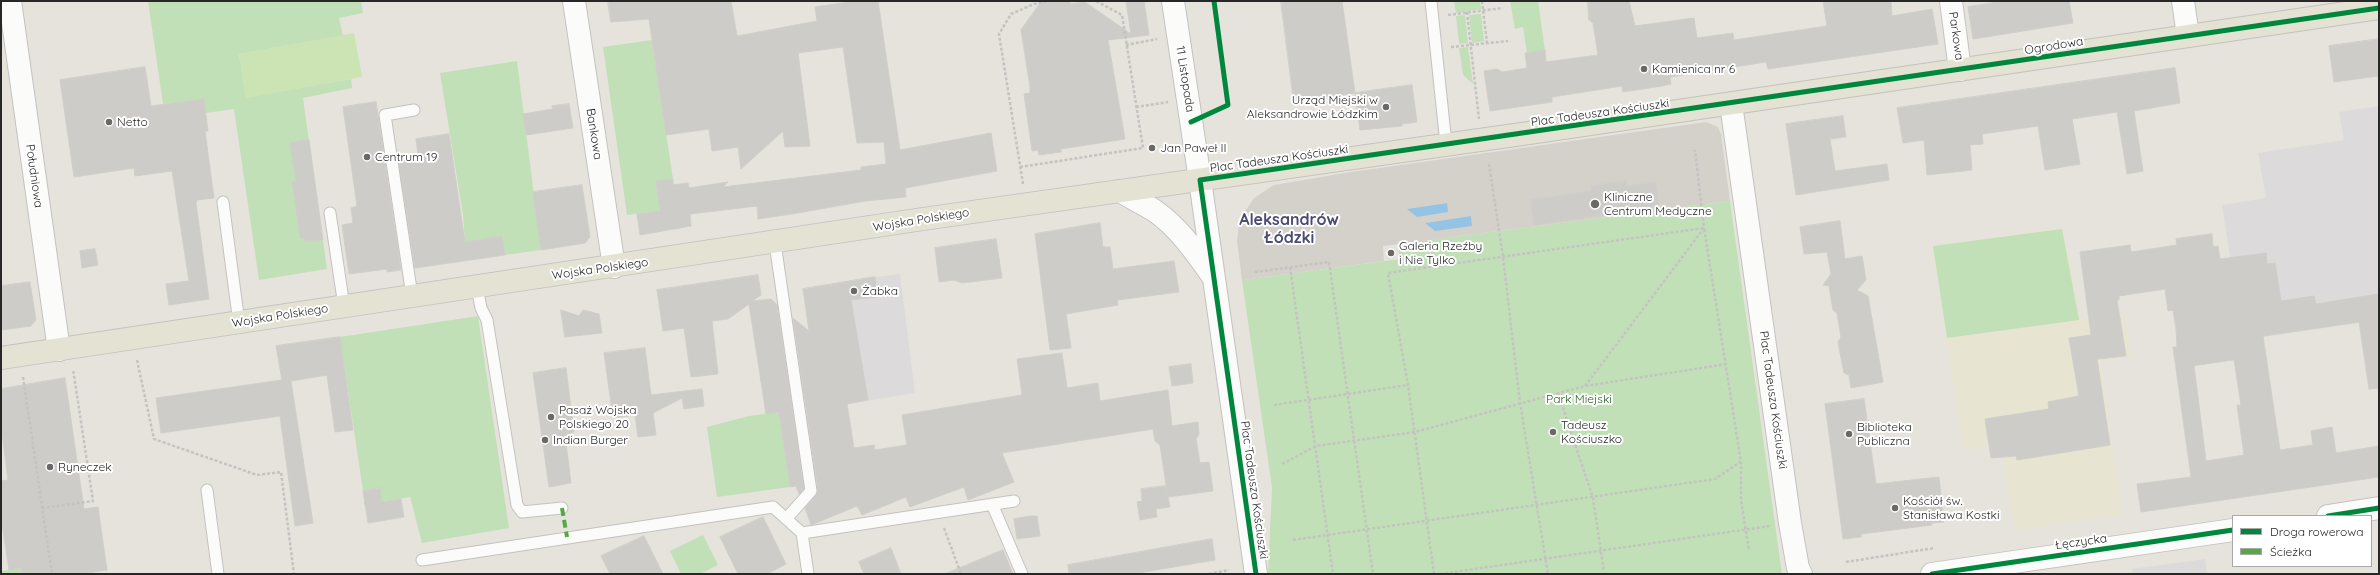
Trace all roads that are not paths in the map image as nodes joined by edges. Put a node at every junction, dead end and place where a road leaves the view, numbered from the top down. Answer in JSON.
{"nodes":[{"id":1,"x":10,"y":1,"type":"edge"},
{"id":2,"x":574,"y":1,"type":"edge"},
{"id":3,"x":1173,"y":1,"type":"edge"},
{"id":4,"x":1431,"y":1,"type":"edge"},
{"id":5,"x":1951,"y":1,"type":"edge"},
{"id":6,"x":2183,"y":1,"type":"edge"},
{"id":7,"x":2379,"y":8,"type":"edge"},
{"id":8,"x":2188,"y":36,"type":"junction"},
{"id":9,"x":1960,"y":70,"type":"junction"},
{"id":10,"x":1731,"y":104,"type":"junction"},
{"id":11,"x":414,"y":110,"type":"dead end"},
{"id":12,"x":1446,"y":144,"type":"junction"},
{"id":13,"x":1200,"y":180,"type":"junction"},
{"id":14,"x":1120,"y":191,"type":"junction"},
{"id":15,"x":223,"y":202,"type":"dead end"},
{"id":16,"x":330,"y":213,"type":"dead end"},
{"id":17,"x":775,"y":243,"type":"junction"},
{"id":18,"x":614,"y":267,"type":"junction"},
{"id":19,"x":1214,"y":278,"type":"junction"},
{"id":20,"x":477,"y":287,"type":"junction"},
{"id":21,"x":412,"y":296,"type":"junction"},
{"id":22,"x":344,"y":306,"type":"junction"},
{"id":23,"x":239,"y":323,"type":"junction"},
{"id":24,"x":59,"y":350,"type":"junction"},
{"id":25,"x":1,"y":358,"type":"edge"},
{"id":26,"x":207,"y":490,"type":"dead end"},
{"id":27,"x":1014,"y":500,"type":"dead end"},
{"id":28,"x":992,"y":504,"type":"junction"},
{"id":29,"x":562,"y":508,"type":"dead end"},
{"id":30,"x":2379,"y":508,"type":"edge"},
{"id":31,"x":2334,"y":515,"type":"edge"},
{"id":32,"x":786,"y":519,"type":"junction"},
{"id":33,"x":2232,"y":530,"type":"edge"},
{"id":34,"x":802,"y":533,"type":"junction"},
{"id":35,"x":422,"y":560,"type":"dead end"},
{"id":36,"x":218,"y":574,"type":"edge"},
{"id":37,"x":808,"y":574,"type":"edge"},
{"id":38,"x":1022,"y":574,"type":"edge"},
{"id":39,"x":1256,"y":574,"type":"edge"},
{"id":40,"x":1802,"y":574,"type":"edge"},
{"id":41,"x":1932,"y":574,"type":"edge"}],
"edges":[{"from":1,"to":24,"type":"street","name":"Południowa"},
{"from":2,"to":18,"type":"street","name":"Bankowa"},
{"from":3,"to":13,"type":"street","name":"11 Listopada"},
{"from":4,"to":12,"type":"lane"},
{"from":5,"to":9,"type":"street","name":"Parkowa"},
{"from":6,"to":8,"type":"street"},
{"from":7,"to":8,"type":"main road","name":"Ogrodowa"},
{"from":8,"to":9,"type":"main road","name":"Ogrodowa"},
{"from":9,"to":10,"type":"main road","name":"Ogrodowa"},
{"from":10,"to":12,"type":"main road","name":"Plac Tadeusza Kościuszki"},
{"from":10,"to":40,"type":"street","name":"Plac Tadeusza Kościuszki"},
{"from":11,"to":21,"type":"lane"},
{"from":12,"to":13,"type":"main road","name":"Plac Tadeusza Kościuszki"},
{"from":13,"to":14,"type":"main road","name":"Wojska Polskiego"},
{"from":13,"to":19,"type":"street","name":"Plac Tadeusza Kościuszki"},
{"from":14,"to":17,"type":"main road","name":"Wojska Polskiego"},
{"from":14,"to":19,"type":"street"},
{"from":15,"to":23,"type":"lane"},
{"from":16,"to":22,"type":"lane"},
{"from":17,"to":18,"type":"main road","name":"Wojska Polskiego"},
{"from":17,"to":32,"type":"lane"},
{"from":18,"to":20,"type":"main road","name":"Wojska Polskiego"},
{"from":19,"to":39,"type":"street","name":"Plac Tadeusza Kościuszki"},
{"from":20,"to":21,"type":"main road","name":"Wojska Polskiego"},
{"from":20,"to":29,"type":"lane"},
{"from":21,"to":22,"type":"main road","name":"Wojska Polskiego"},
{"from":22,"to":23,"type":"main road","name":"Wojska Polskiego"},
{"from":23,"to":24,"type":"main road","name":"Wojska Polskiego"},
{"from":24,"to":25,"type":"main road","name":"Wojska Polskiego"},
{"from":26,"to":36,"type":"lane"},
{"from":27,"to":28,"type":"lane"},
{"from":28,"to":34,"type":"lane"},
{"from":28,"to":38,"type":"lane"},
{"from":30,"to":31,"type":"street"},
{"from":32,"to":34,"type":"lane"},
{"from":32,"to":35,"type":"lane"},
{"from":33,"to":41,"type":"street","name":"Łęczycka"},
{"from":34,"to":37,"type":"lane"}]}
